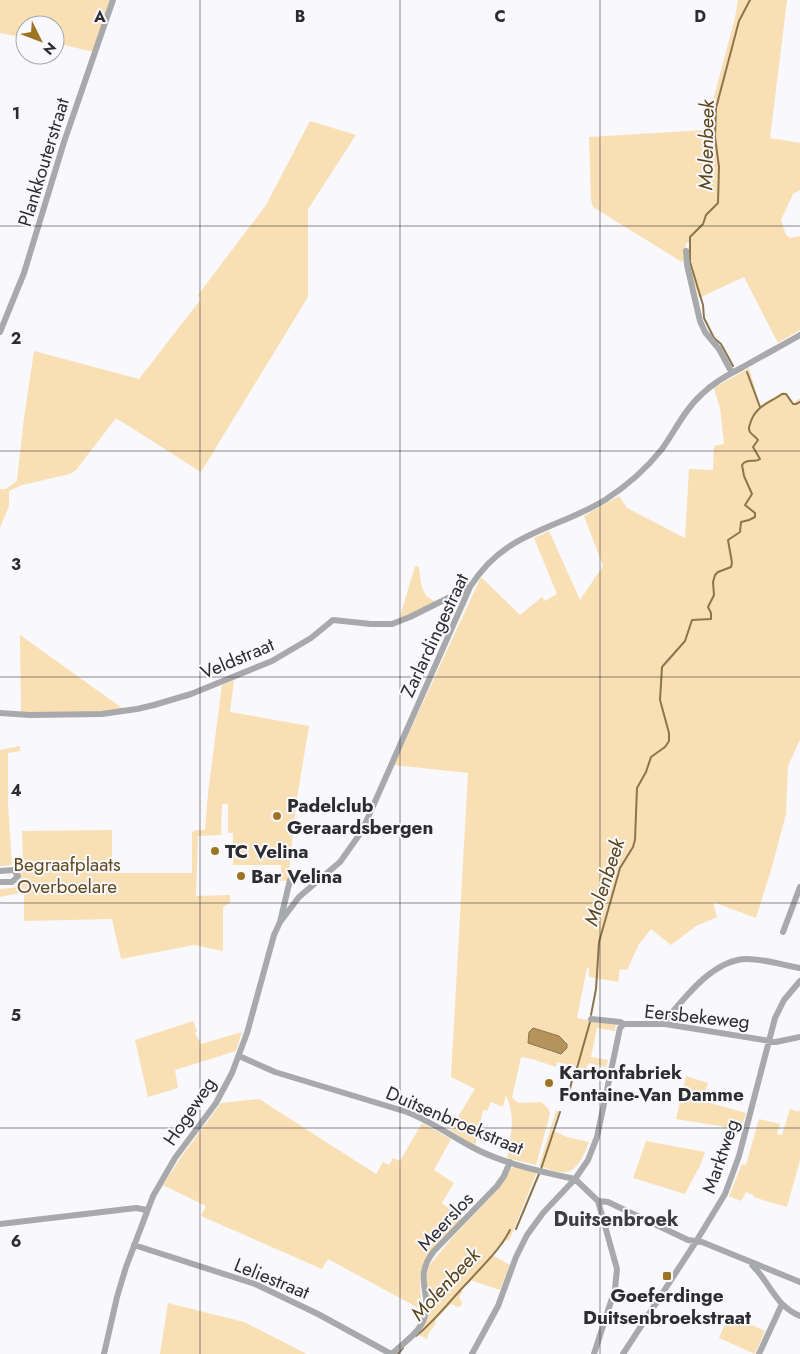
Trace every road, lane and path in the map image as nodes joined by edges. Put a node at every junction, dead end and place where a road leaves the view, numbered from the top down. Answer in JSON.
{"nodes":[{"id":1,"x":113,"y":0,"type":"edge"},
{"id":2,"x":686,"y":251,"type":"dead end"},
{"id":3,"x":0,"y":332,"type":"edge"},
{"id":4,"x":800,"y":335,"type":"edge"},
{"id":5,"x":732,"y":373,"type":"junction"},
{"id":6,"x":470,"y":587,"type":"junction"},
{"id":7,"x":0,"y":713,"type":"edge"},
{"id":8,"x":0,"y":871,"type":"edge"},
{"id":9,"x":290,"y":880,"type":"dead end"},
{"id":10,"x":0,"y":882,"type":"edge"},
{"id":11,"x":800,"y":888,"type":"edge"},
{"id":12,"x":280,"y":922,"type":"junction"},
{"id":13,"x":782,"y":932,"type":"dead end"},
{"id":14,"x":800,"y":968,"type":"edge"},
{"id":15,"x":800,"y":981,"type":"edge"},
{"id":16,"x":592,"y":1019,"type":"dead end"},
{"id":17,"x":624,"y":1024,"type":"junction"},
{"id":18,"x":665,"y":1024,"type":"junction"},
{"id":19,"x":800,"y":1037,"type":"edge"},
{"id":20,"x":768,"y":1040,"type":"junction"},
{"id":21,"x":239,"y":1056,"type":"junction"},
{"id":22,"x":510,"y":1162,"type":"junction"},
{"id":23,"x":575,"y":1178,"type":"junction"},
{"id":24,"x":598,"y":1201,"type":"junction"},
{"id":25,"x":147,"y":1210,"type":"junction"},
{"id":26,"x":0,"y":1224,"type":"edge"},
{"id":27,"x":698,"y":1240,"type":"junction"},
{"id":28,"x":134,"y":1245,"type":"junction"},
{"id":29,"x":749,"y":1262,"type":"junction"},
{"id":30,"x":800,"y":1282,"type":"edge"},
{"id":31,"x":782,"y":1304,"type":"junction"},
{"id":32,"x":800,"y":1316,"type":"edge"},
{"id":33,"x":104,"y":1354,"type":"edge"},
{"id":34,"x":391,"y":1354,"type":"edge"},
{"id":35,"x":472,"y":1354,"type":"edge"},
{"id":36,"x":594,"y":1354,"type":"edge"},
{"id":37,"x":623,"y":1354,"type":"edge"},
{"id":38,"x":759,"y":1354,"type":"edge"}],
"edges":[{"from":1,"to":3,"type":"street","name":"Plankkouterstraat"},
{"from":2,"to":5,"type":"street"},
{"from":4,"to":5,"type":"street","name":"Zarlardingestraat"},
{"from":5,"to":6,"type":"street","name":"Zarlardingestraat"},
{"from":6,"to":7,"type":"street","name":"Veldstraat"},
{"from":6,"to":12,"type":"street","name":"Zarlardingestraat"},
{"from":8,"to":10,"type":"street"},
{"from":9,"to":12,"type":"street","name":"Hogeweg"},
{"from":11,"to":13,"type":"street"},
{"from":12,"to":21,"type":"street","name":"Hogeweg"},
{"from":14,"to":18,"type":"street"},
{"from":15,"to":20,"type":"street","name":"Marktweg"},
{"from":16,"to":17,"type":"street","name":"Eersbekeweg"},
{"from":17,"to":18,"type":"street","name":"Eersbekeweg"},
{"from":17,"to":23,"type":"street"},
{"from":18,"to":20,"type":"street","name":"Eersbekeweg"},
{"from":19,"to":20,"type":"street","name":"Eersbekeweg"},
{"from":20,"to":27,"type":"street","name":"Marktweg"},
{"from":21,"to":22,"type":"street","name":"Duitsenbroekstraat"},
{"from":21,"to":25,"type":"street","name":"Hogeweg"},
{"from":22,"to":23,"type":"street","name":"Duitsenbroekstraat"},
{"from":22,"to":34,"type":"street","name":"Meerslos"},
{"from":23,"to":24,"type":"street"},
{"from":23,"to":35,"type":"street"},
{"from":24,"to":27,"type":"street"},
{"from":24,"to":36,"type":"street"},
{"from":25,"to":26,"type":"street"},
{"from":25,"to":28,"type":"street","name":"Hogeweg"},
{"from":27,"to":29,"type":"street"},
{"from":27,"to":37,"type":"street","name":"Marktweg"},
{"from":28,"to":33,"type":"street","name":"Hogeweg"},
{"from":28,"to":34,"type":"street","name":"Leliestraat"},
{"from":29,"to":30,"type":"street"},
{"from":29,"to":31,"type":"street"},
{"from":31,"to":32,"type":"street"},
{"from":31,"to":38,"type":"street"}]}
